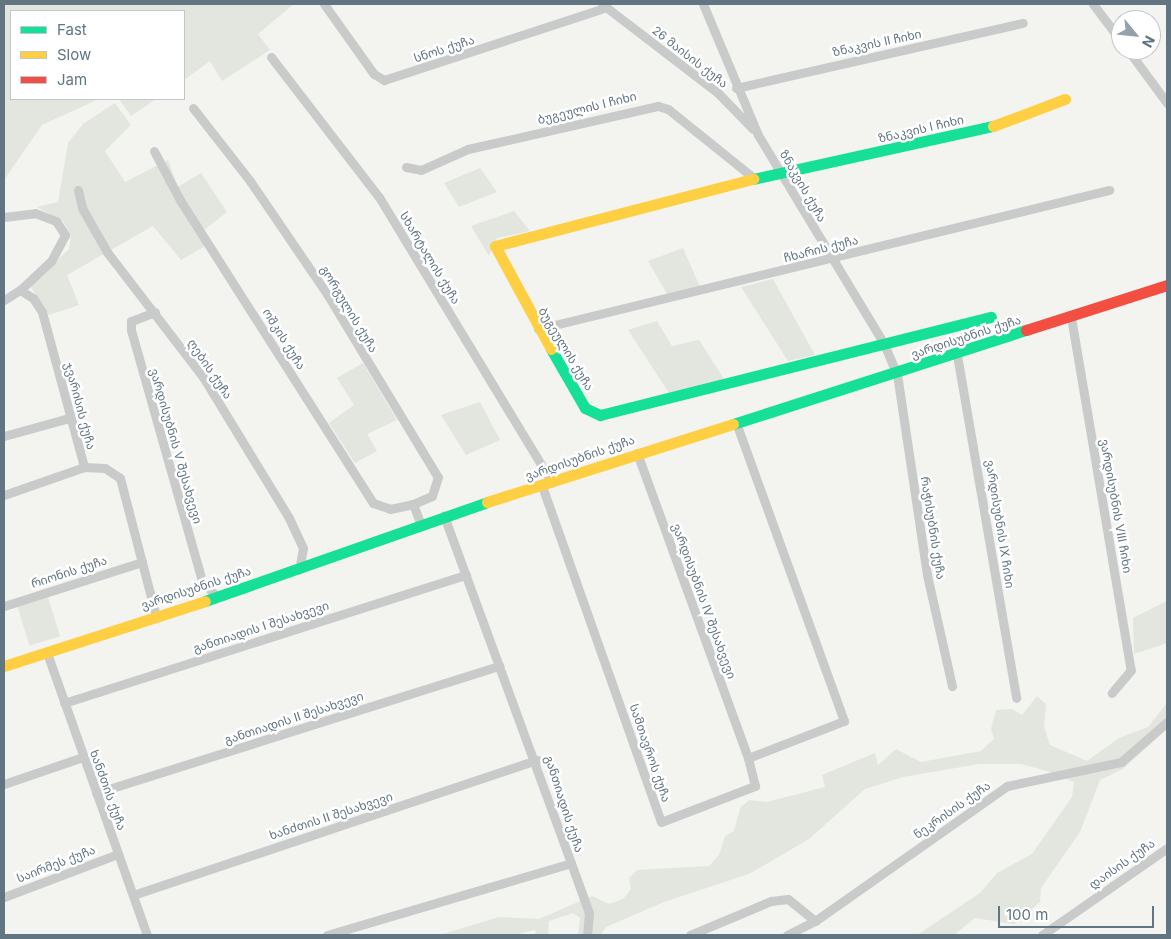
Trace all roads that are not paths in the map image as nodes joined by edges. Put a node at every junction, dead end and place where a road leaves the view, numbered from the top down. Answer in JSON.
{"nodes":[{"id":1,"x":324,"y":4,"type":"edge"},
{"id":2,"x":702,"y":4,"type":"edge"},
{"id":3,"x":1093,"y":4,"type":"edge"},
{"id":4,"x":603,"y":6,"type":"edge"},
{"id":5,"x":1024,"y":23,"type":"dead end"},
{"id":6,"x":1111,"y":28,"type":"edge"},
{"id":7,"x":270,"y":57,"type":"dead end"},
{"id":8,"x":1135,"y":60,"type":"edge"},
{"id":9,"x":736,"y":88,"type":"junction"},
{"id":10,"x":1065,"y":99,"type":"dead end"},
{"id":11,"x":1167,"y":103,"type":"edge"},
{"id":12,"x":193,"y":108,"type":"dead end"},
{"id":13,"x":758,"y":135,"type":"junction"},
{"id":14,"x":154,"y":151,"type":"dead end"},
{"id":15,"x":406,"y":167,"type":"dead end"},
{"id":16,"x":780,"y":172,"type":"junction"},
{"id":17,"x":755,"y":178,"type":"junction"},
{"id":18,"x":78,"y":190,"type":"dead end"},
{"id":19,"x":1109,"y":190,"type":"dead end"},
{"id":20,"x":4,"y":217,"type":"edge"},
{"id":21,"x":832,"y":260,"type":"junction"},
{"id":22,"x":1167,"y":285,"type":"edge"},
{"id":23,"x":20,"y":290,"type":"junction"},
{"id":24,"x":4,"y":300,"type":"edge"},
{"id":25,"x":154,"y":312,"type":"junction"},
{"id":26,"x":991,"y":317,"type":"dead end"},
{"id":27,"x":1071,"y":317,"type":"junction"},
{"id":28,"x":538,"y":329,"type":"junction"},
{"id":29,"x":884,"y":344,"type":"junction"},
{"id":30,"x":956,"y":355,"type":"junction"},
{"id":31,"x":897,"y":374,"type":"junction"},
{"id":32,"x":69,"y":418,"type":"junction"},
{"id":33,"x":737,"y":425,"type":"junction"},
{"id":34,"x":4,"y":436,"type":"edge"},
{"id":35,"x":637,"y":453,"type":"junction"},
{"id":36,"x":84,"y":467,"type":"junction"},
{"id":37,"x":547,"y":484,"type":"junction"},
{"id":38,"x":4,"y":495,"type":"edge"},
{"id":39,"x":413,"y":504,"type":"junction"},
{"id":40,"x":444,"y":516,"type":"junction"},
{"id":41,"x":421,"y":525,"type":"junction"},
{"id":42,"x":142,"y":562,"type":"junction"},
{"id":43,"x":299,"y":570,"type":"junction"},
{"id":44,"x":466,"y":575,"type":"junction"},
{"id":45,"x":216,"y":596,"type":"junction"},
{"id":46,"x":4,"y":606,"type":"edge"},
{"id":47,"x":156,"y":616,"type":"junction"},
{"id":48,"x":47,"y":652,"type":"junction"},
{"id":49,"x":4,"y":666,"type":"edge"},
{"id":50,"x":500,"y":666,"type":"junction"},
{"id":51,"x":952,"y":686,"type":"dead end"},
{"id":52,"x":1112,"y":693,"type":"dead end"},
{"id":53,"x":1016,"y":698,"type":"dead end"},
{"id":54,"x":64,"y":703,"type":"junction"},
{"id":55,"x":1167,"y":722,"type":"edge"},
{"id":56,"x":83,"y":757,"type":"junction"},
{"id":57,"x":748,"y":758,"type":"junction"},
{"id":58,"x":537,"y":760,"type":"junction"},
{"id":59,"x":4,"y":784,"type":"edge"},
{"id":60,"x":96,"y":793,"type":"junction"},
{"id":61,"x":1167,"y":848,"type":"edge"},
{"id":62,"x":118,"y":854,"type":"junction"},
{"id":63,"x":571,"y":863,"type":"junction"},
{"id":64,"x":133,"y":895,"type":"junction"},
{"id":65,"x":4,"y":898,"type":"edge"},
{"id":66,"x":815,"y":921,"type":"junction"},
{"id":67,"x":146,"y":935,"type":"edge"},
{"id":68,"x":327,"y":935,"type":"edge"},
{"id":69,"x":587,"y":935,"type":"edge"},
{"id":70,"x":690,"y":935,"type":"edge"},
{"id":71,"x":788,"y":935,"type":"edge"},
{"id":72,"x":1042,"y":935,"type":"edge"}],
"edges":[{"from":1,"to":4,"type":"street","name":"სნოს ქუჩა"},
{"from":2,"to":9,"type":"street","name":"ზნაკვის ქუჩა"},
{"from":3,"to":6,"type":"street"},
{"from":4,"to":13,"type":"street","name":"26 მაისის ქუჩა"},
{"from":5,"to":9,"type":"street","name":"ზნაკვის II ჩიხი"},
{"from":7,"to":37,"type":"street","name":"სხარტალის ქუჩა"},
{"from":8,"to":11,"type":"street"},
{"from":9,"to":13,"type":"street","name":"ზნაკვის ქუჩა"},
{"from":10,"to":16,"type":"street","name":"ზნაკვის I ჩიხი"},
{"from":12,"to":39,"type":"street","name":"გორგულის ქუჩა"},
{"from":13,"to":16,"type":"street","name":"ზნაკვის ქუჩა"},
{"from":14,"to":39,"type":"street","name":"ოშკის ქუჩა"},
{"from":15,"to":17,"type":"street","name":"ბუგეულის I ჩიხი"},
{"from":16,"to":17,"type":"street","name":"ბუგეულის ქუჩა"},
{"from":16,"to":21,"type":"street","name":"ზნაკვის ქუჩა"},
{"from":17,"to":28,"type":"street","name":"ბუგეულის ქუჩა"},
{"from":18,"to":25,"type":"street","name":"ღების ქუჩა"},
{"from":19,"to":21,"type":"street","name":"ჩხარის ქუჩა"},
{"from":20,"to":23,"type":"street"},
{"from":21,"to":28,"type":"street","name":"ჩხარის ქუჩა"},
{"from":21,"to":29,"type":"street","name":"ზნაკვის ქუჩა"},
{"from":22,"to":27,"type":"street","name":"ვარდისუბნის ქუჩა"},
{"from":23,"to":24,"type":"street"},
{"from":23,"to":32,"type":"street","name":"ჯვარისის ქუჩა"},
{"from":25,"to":43,"type":"street","name":"ღების ქუჩა"},
{"from":25,"to":45,"type":"street","name":"ვარდისუბნის V შესახვევი"},
{"from":26,"to":29,"type":"street","name":"ბუგეულის ქუჩა"},
{"from":27,"to":30,"type":"street","name":"ვარდისუბნის ქუჩა"},
{"from":27,"to":52,"type":"street","name":"ვარდისუბნის VIII ჩიხი"},
{"from":28,"to":29,"type":"street","name":"ბუგეულის ქუჩა"},
{"from":29,"to":31,"type":"street","name":"ზნაკვის ქუჩა"},
{"from":30,"to":31,"type":"street","name":"ვარდისუბნის ქუჩა"},
{"from":30,"to":53,"type":"street","name":"ვარდისუბნის IX ჩიხი"},
{"from":31,"to":33,"type":"street","name":"ვარდისუბნის ქუჩა"},
{"from":31,"to":51,"type":"street","name":"რაჭისუბნის ქუჩა"},
{"from":32,"to":34,"type":"street"},
{"from":32,"to":36,"type":"street","name":"ჯვარისის ქუჩა"},
{"from":33,"to":35,"type":"street","name":"ვარდისუბნის ქუჩა"},
{"from":33,"to":57,"type":"street"},
{"from":35,"to":37,"type":"street","name":"ვარდისუბნის ქუჩა"},
{"from":35,"to":57,"type":"street","name":"ვარდისუბნის IV შესახვევი"},
{"from":36,"to":38,"type":"street"},
{"from":36,"to":42,"type":"street","name":"ჯვარისის ქუჩა"},
{"from":37,"to":40,"type":"street","name":"ვარდისუბნის ქუჩა"},
{"from":37,"to":57,"type":"street","name":"სამთავროს ქუჩა"},
{"from":39,"to":41,"type":"street"},
{"from":40,"to":41,"type":"street","name":"ვარდისუბნის ქუჩა"},
{"from":40,"to":44,"type":"street","name":"განთიადის ქუჩა"},
{"from":41,"to":43,"type":"street","name":"ვარდისუბნის ქუჩა"},
{"from":42,"to":46,"type":"street","name":"რიონის ქუჩა"},
{"from":42,"to":47,"type":"street","name":"ჯვარისის ქუჩა"},
{"from":43,"to":45,"type":"street","name":"ვარდისუბნის ქუჩა"},
{"from":44,"to":50,"type":"street","name":"განთიადის ქუჩა"},
{"from":44,"to":54,"type":"street","name":"განთიადის I შესახვევი"},
{"from":45,"to":47,"type":"street","name":"ვარდისუბნის ქუჩა"},
{"from":47,"to":48,"type":"street","name":"ვარდისუბნის ქუჩა"},
{"from":48,"to":49,"type":"street","name":"ვარდისუბნის ქუჩა"},
{"from":48,"to":54,"type":"street","name":"ხანძთის ქუჩა"},
{"from":50,"to":58,"type":"street","name":"განთიადის ქუჩა"},
{"from":50,"to":60,"type":"street","name":"განთიადის II შესახვევი"},
{"from":54,"to":56,"type":"street","name":"ხანძთის ქუჩა"},
{"from":55,"to":66,"type":"street","name":"ნეკრისის ქუჩა"},
{"from":56,"to":59,"type":"street"},
{"from":56,"to":60,"type":"street","name":"ხანძთის ქუჩა"},
{"from":58,"to":63,"type":"street","name":"განთიადის ქუჩა"},
{"from":58,"to":64,"type":"street","name":"ხანძთის II შესახვევი"},
{"from":60,"to":62,"type":"street","name":"ხანძთის ქუჩა"},
{"from":61,"to":72,"type":"street","name":"დაისის ქუჩა"},
{"from":62,"to":64,"type":"street","name":"ხანძთის ქუჩა"},
{"from":62,"to":65,"type":"street","name":"საირმეს ქუჩა"},
{"from":63,"to":68,"type":"street","name":"განთიადის ქუჩა"},
{"from":63,"to":69,"type":"street"},
{"from":64,"to":67,"type":"street","name":"ხანძთის ქუჩა"},
{"from":66,"to":70,"type":"street"},
{"from":66,"to":71,"type":"street","name":"ნეკრისის ქუჩა"}]}
